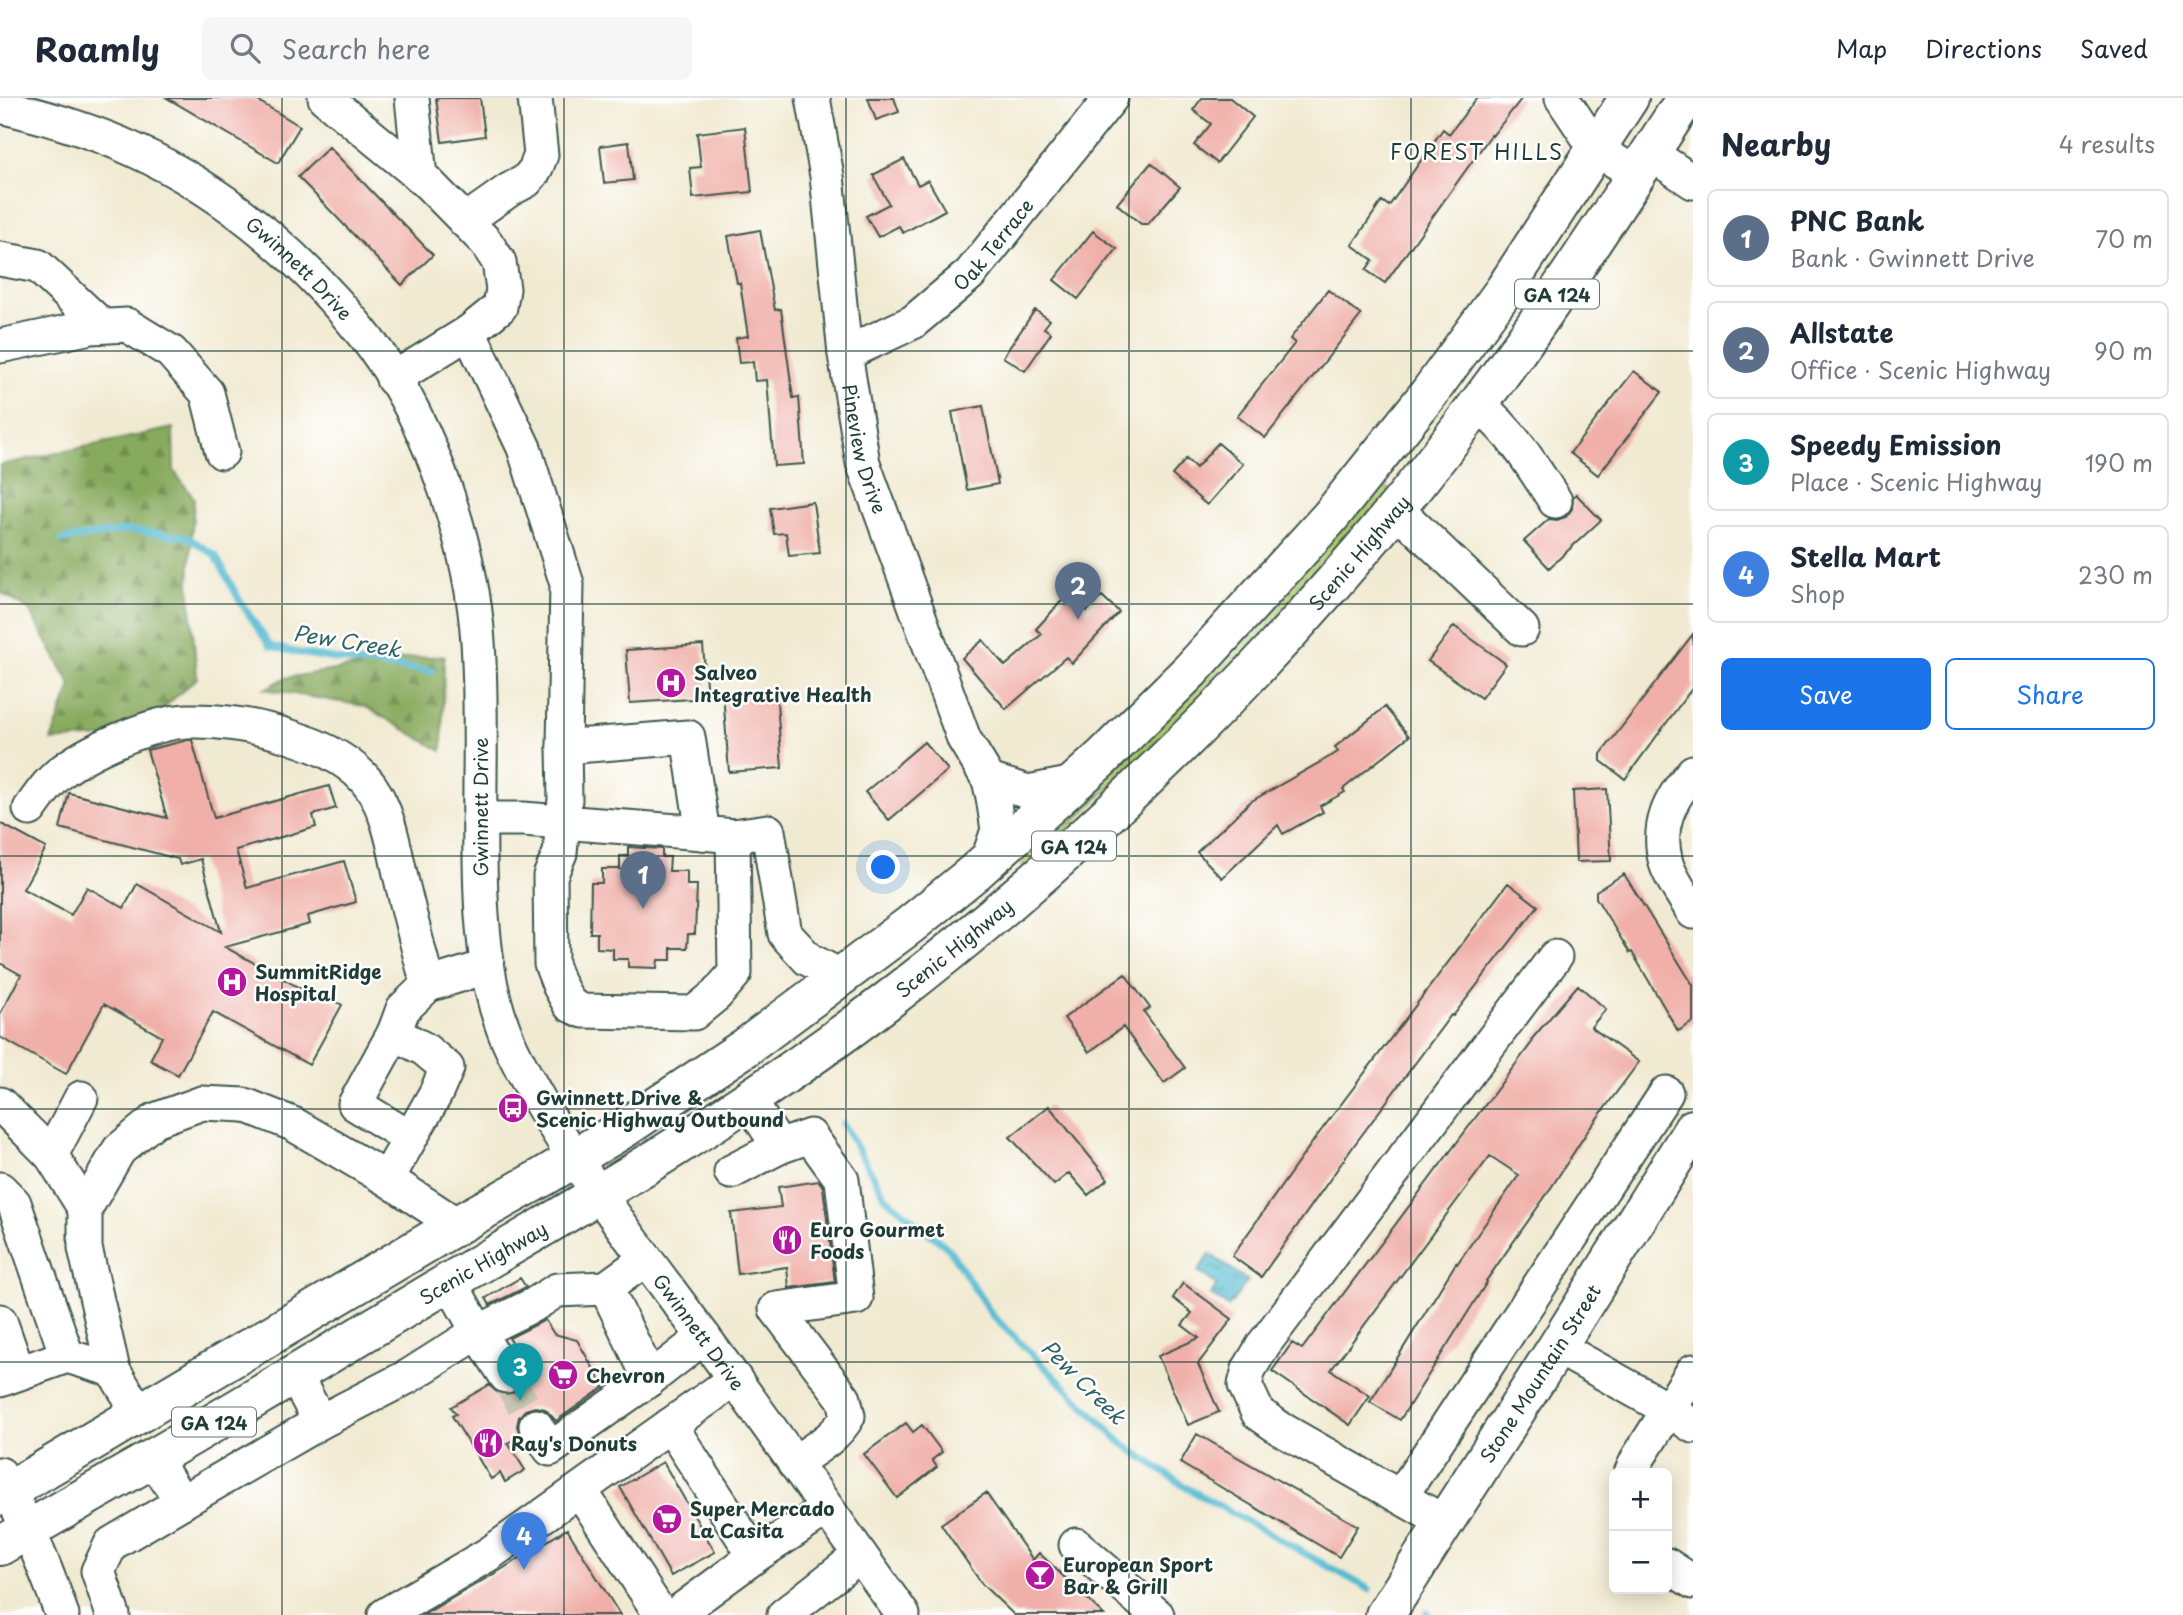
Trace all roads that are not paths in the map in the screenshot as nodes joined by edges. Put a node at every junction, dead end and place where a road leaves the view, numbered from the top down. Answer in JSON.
{"nodes":[{"id":1,"x":325,"y":98,"type":"edge"},
{"id":2,"x":412,"y":98,"type":"edge"},
{"id":3,"x":535,"y":98,"type":"edge"},
{"id":4,"x":813,"y":98,"type":"edge"},
{"id":5,"x":1111,"y":98,"type":"edge"},
{"id":6,"x":1562,"y":98,"type":"edge"},
{"id":7,"x":1629,"y":98,"type":"edge"},
{"id":8,"x":1686,"y":98,"type":"edge"},
{"id":9,"x":0,"y":106,"type":"edge"},
{"id":10,"x":1596,"y":149,"type":"junction"},
{"id":11,"x":1643,"y":163,"type":"junction"},
{"id":12,"x":420,"y":177,"type":"junction"},
{"id":13,"x":1693,"y":182,"type":"edge"},
{"id":14,"x":465,"y":221,"type":"junction"},
{"id":15,"x":0,"y":259,"type":"edge"},
{"id":16,"x":102,"y":326,"type":"junction"},
{"id":17,"x":469,"y":332,"type":"junction"},
{"id":18,"x":0,"y":346,"type":"edge"},
{"id":19,"x":845,"y":354,"type":"junction"},
{"id":20,"x":393,"y":379,"type":"junction"},
{"id":21,"x":1478,"y":404,"type":"junction"},
{"id":22,"x":222,"y":452,"type":"dead end"},
{"id":23,"x":1555,"y":501,"type":"dead end"},
{"id":24,"x":1395,"y":511,"type":"junction"},
{"id":25,"x":1522,"y":629,"type":"dead end"},
{"id":26,"x":564,"y":747,"type":"junction"},
{"id":27,"x":1693,"y":772,"type":"edge"},
{"id":28,"x":989,"y":780,"type":"junction"},
{"id":29,"x":1075,"y":783,"type":"junction"},
{"id":30,"x":30,"y":809,"type":"dead end"},
{"id":31,"x":479,"y":819,"type":"junction"},
{"id":32,"x":564,"y":823,"type":"junction"},
{"id":33,"x":718,"y":834,"type":"junction"},
{"id":34,"x":987,"y":862,"type":"junction"},
{"id":35,"x":1693,"y":912,"type":"edge"},
{"id":36,"x":1555,"y":957,"type":"dead end"},
{"id":37,"x":486,"y":967,"type":"junction"},
{"id":38,"x":842,"y":977,"type":"junction"},
{"id":39,"x":428,"y":985,"type":"junction"},
{"id":40,"x":394,"y":1033,"type":"junction"},
{"id":41,"x":1666,"y":1093,"type":"dead end"},
{"id":42,"x":81,"y":1098,"type":"dead end"},
{"id":43,"x":749,"y":1100,"type":"junction"},
{"id":44,"x":0,"y":1104,"type":"edge"},
{"id":45,"x":1693,"y":1129,"type":"edge"},
{"id":46,"x":410,"y":1138,"type":"junction"},
{"id":47,"x":779,"y":1147,"type":"junction"},
{"id":48,"x":51,"y":1155,"type":"junction"},
{"id":49,"x":575,"y":1159,"type":"junction"},
{"id":50,"x":731,"y":1172,"type":"dead end"},
{"id":51,"x":387,"y":1179,"type":"junction"},
{"id":52,"x":0,"y":1189,"type":"edge"},
{"id":53,"x":598,"y":1195,"type":"junction"},
{"id":54,"x":85,"y":1209,"type":"junction"},
{"id":55,"x":457,"y":1225,"type":"junction"},
{"id":56,"x":646,"y":1259,"type":"junction"},
{"id":57,"x":450,"y":1282,"type":"junction"},
{"id":58,"x":606,"y":1288,"type":"junction"},
{"id":59,"x":0,"y":1321,"type":"edge"},
{"id":60,"x":478,"y":1332,"type":"junction"},
{"id":61,"x":704,"y":1337,"type":"junction"},
{"id":62,"x":1558,"y":1348,"type":"junction"},
{"id":63,"x":67,"y":1356,"type":"junction"},
{"id":64,"x":113,"y":1370,"type":"junction"},
{"id":65,"x":1693,"y":1371,"type":"edge"},
{"id":66,"x":295,"y":1375,"type":"junction"},
{"id":67,"x":10,"y":1376,"type":"edge"},
{"id":68,"x":506,"y":1376,"type":"tunnel mouth"},
{"id":69,"x":650,"y":1379,"type":"junction"},
{"id":70,"x":734,"y":1379,"type":"junction"},
{"id":71,"x":139,"y":1413,"type":"junction"},
{"id":72,"x":1680,"y":1418,"type":"edge"},
{"id":73,"x":320,"y":1422,"type":"junction"},
{"id":74,"x":670,"y":1425,"type":"junction"},
{"id":75,"x":536,"y":1426,"type":"tunnel mouth"},
{"id":76,"x":153,"y":1458,"type":"junction"},
{"id":77,"x":794,"y":1463,"type":"junction"},
{"id":78,"x":1633,"y":1468,"type":"edge"},
{"id":79,"x":3,"y":1487,"type":"edge"},
{"id":80,"x":580,"y":1490,"type":"junction"},
{"id":81,"x":1401,"y":1496,"type":"junction"},
{"id":82,"x":182,"y":1502,"type":"junction"},
{"id":83,"x":827,"y":1509,"type":"junction"},
{"id":84,"x":1446,"y":1523,"type":"junction"},
{"id":85,"x":15,"y":1538,"type":"edge"},
{"id":86,"x":1076,"y":1545,"type":"dead end"},
{"id":87,"x":860,"y":1555,"type":"junction"},
{"id":88,"x":755,"y":1556,"type":"junction"},
{"id":89,"x":1672,"y":1568,"type":"edge"},
{"id":90,"x":1693,"y":1582,"type":"edge"},
{"id":91,"x":62,"y":1615,"type":"edge"},
{"id":92,"x":113,"y":1615,"type":"edge"},
{"id":93,"x":384,"y":1615,"type":"edge"},
{"id":94,"x":661,"y":1615,"type":"edge"},
{"id":95,"x":675,"y":1615,"type":"edge"},
{"id":96,"x":784,"y":1615,"type":"edge"},
{"id":97,"x":903,"y":1615,"type":"edge"},
{"id":98,"x":1157,"y":1615,"type":"edge"},
{"id":99,"x":1385,"y":1615,"type":"edge"}],
"edges":[{"from":1,"to":12,"type":"street"},
{"from":2,"to":12,"type":"street"},
{"from":3,"to":14,"type":"street"},
{"from":4,"to":19,"type":"street","name":"Pineview Drive"},
{"from":5,"to":19,"type":"street","name":"Oak Terrace"},
{"from":6,"to":10,"type":"street"},
{"from":7,"to":10,"type":"main road","number":"GA 124"},
{"from":8,"to":11,"type":"main road","name":"Scenic Highway","number":"GA 124"},
{"from":9,"to":20,"type":"street","name":"Gwinnett Drive"},
{"from":10,"to":11,"type":"street"},
{"from":10,"to":29,"type":"main road","number":"GA 124"},
{"from":11,"to":13,"type":"street"},
{"from":11,"to":21,"type":"main road","name":"Scenic Highway","number":"GA 124"},
{"from":12,"to":14,"type":"street"},
{"from":14,"to":17,"type":"street"},
{"from":15,"to":16,"type":"street"},
{"from":16,"to":18,"type":"street"},
{"from":16,"to":22,"type":"street"},
{"from":17,"to":20,"type":"street"},
{"from":17,"to":26,"type":"street"},
{"from":19,"to":28,"type":"street","name":"Pineview Drive"},
{"from":20,"to":31,"type":"street","name":"Gwinnett Drive"},
{"from":21,"to":23,"type":"street"},
{"from":21,"to":24,"type":"main road","name":"Scenic Highway","number":"GA 124"},
{"from":24,"to":25,"type":"street"},
{"from":24,"to":43,"type":"main road","name":"Scenic Highway","number":"GA 124"},
{"from":26,"to":32,"type":"street"},
{"from":26,"to":33,"type":"street"},
{"from":27,"to":35,"type":"street"},
{"from":28,"to":29,"type":"street"},
{"from":28,"to":34,"type":"street"},
{"from":29,"to":34,"type":"main road","number":"GA 124"},
{"from":30,"to":39,"type":"street"},
{"from":31,"to":32,"type":"street"},
{"from":31,"to":37,"type":"street","name":"Gwinnett Drive"},
{"from":32,"to":33,"type":"street"},
{"from":32,"to":33,"type":"street"},
{"from":33,"to":38,"type":"street"},
{"from":34,"to":38,"type":"main road","number":"GA 124"},
{"from":36,"to":81,"type":"street"},
{"from":37,"to":39,"type":"street"},
{"from":37,"to":49,"type":"street","name":"Gwinnett Drive"},
{"from":38,"to":49,"type":"main road","number":"GA 124"},
{"from":39,"to":40,"type":"street"},
{"from":40,"to":46,"type":"street"},
{"from":40,"to":46,"type":"street"},
{"from":41,"to":81,"type":"street"},
{"from":42,"to":48,"type":"street"},
{"from":43,"to":47,"type":"street"},
{"from":43,"to":53,"type":"main road","name":"Scenic Highway","number":"GA 124"},
{"from":44,"to":48,"type":"street"},
{"from":45,"to":62,"type":"main road","name":"Stone Mountain Street"},
{"from":46,"to":51,"type":"street"},
{"from":47,"to":50,"type":"street"},
{"from":47,"to":77,"type":"street"},
{"from":48,"to":54,"type":"street"},
{"from":49,"to":53,"type":"street","name":"Gwinnett Drive"},
{"from":49,"to":55,"type":"main road","number":"GA 124"},
{"from":51,"to":54,"type":"street"},
{"from":51,"to":55,"type":"street"},
{"from":52,"to":63,"type":"street"},
{"from":53,"to":56,"type":"street","name":"Gwinnett Drive"},
{"from":53,"to":57,"type":"main road","name":"Scenic Highway","number":"GA 124"},
{"from":54,"to":64,"type":"street"},
{"from":55,"to":71,"type":"main road","number":"GA 124"},
{"from":56,"to":58,"type":"street"},
{"from":56,"to":61,"type":"street","name":"Gwinnett Drive"},
{"from":57,"to":60,"type":"street"},
{"from":57,"to":66,"type":"main road","name":"Scenic Highway","number":"GA 124"},
{"from":58,"to":60,"type":"street"},
{"from":58,"to":69,"type":"street"},
{"from":59,"to":67,"type":"street"},
{"from":60,"to":68,"type":"street"},
{"from":60,"to":73,"type":"street"},
{"from":61,"to":69,"type":"street"},
{"from":61,"to":70,"type":"street","name":"Gwinnett Drive"},
{"from":62,"to":72,"type":"street"},
{"from":62,"to":84,"type":"main road","name":"Stone Mountain Street"},
{"from":63,"to":64,"type":"street"},
{"from":63,"to":67,"type":"street"},
{"from":64,"to":71,"type":"street"},
{"from":65,"to":72,"type":"street"},
{"from":66,"to":73,"type":"street"},
{"from":66,"to":76,"type":"main road","name":"Scenic Highway","number":"GA 124"},
{"from":69,"to":75,"type":"street"},
{"from":70,"to":74,"type":"street"},
{"from":70,"to":77,"type":"street","name":"Gwinnett Drive"},
{"from":71,"to":79,"type":"main road","number":"GA 124"},
{"from":72,"to":78,"type":"street"},
{"from":73,"to":82,"type":"street"},
{"from":74,"to":80,"type":"street"},
{"from":74,"to":88,"type":"street"},
{"from":76,"to":82,"type":"street"},
{"from":76,"to":85,"type":"main road","name":"Scenic Highway","number":"GA 124"},
{"from":77,"to":83,"type":"street","name":"Gwinnett Drive"},
{"from":79,"to":85,"type":"street"},
{"from":80,"to":93,"type":"street"},
{"from":80,"to":94,"type":"street"},
{"from":81,"to":84,"type":"street"},
{"from":82,"to":92,"type":"street"},
{"from":83,"to":87,"type":"street","name":"Gwinnett Drive"},
{"from":83,"to":88,"type":"street"},
{"from":84,"to":99,"type":"main road","name":"Stone Mountain Street"},
{"from":85,"to":91,"type":"street"},
{"from":86,"to":98,"type":"street"},
{"from":87,"to":96,"type":"street"},
{"from":87,"to":97,"type":"street","name":"Gwinnett Drive"},
{"from":88,"to":95,"type":"street"},
{"from":89,"to":90,"type":"street"}]}
